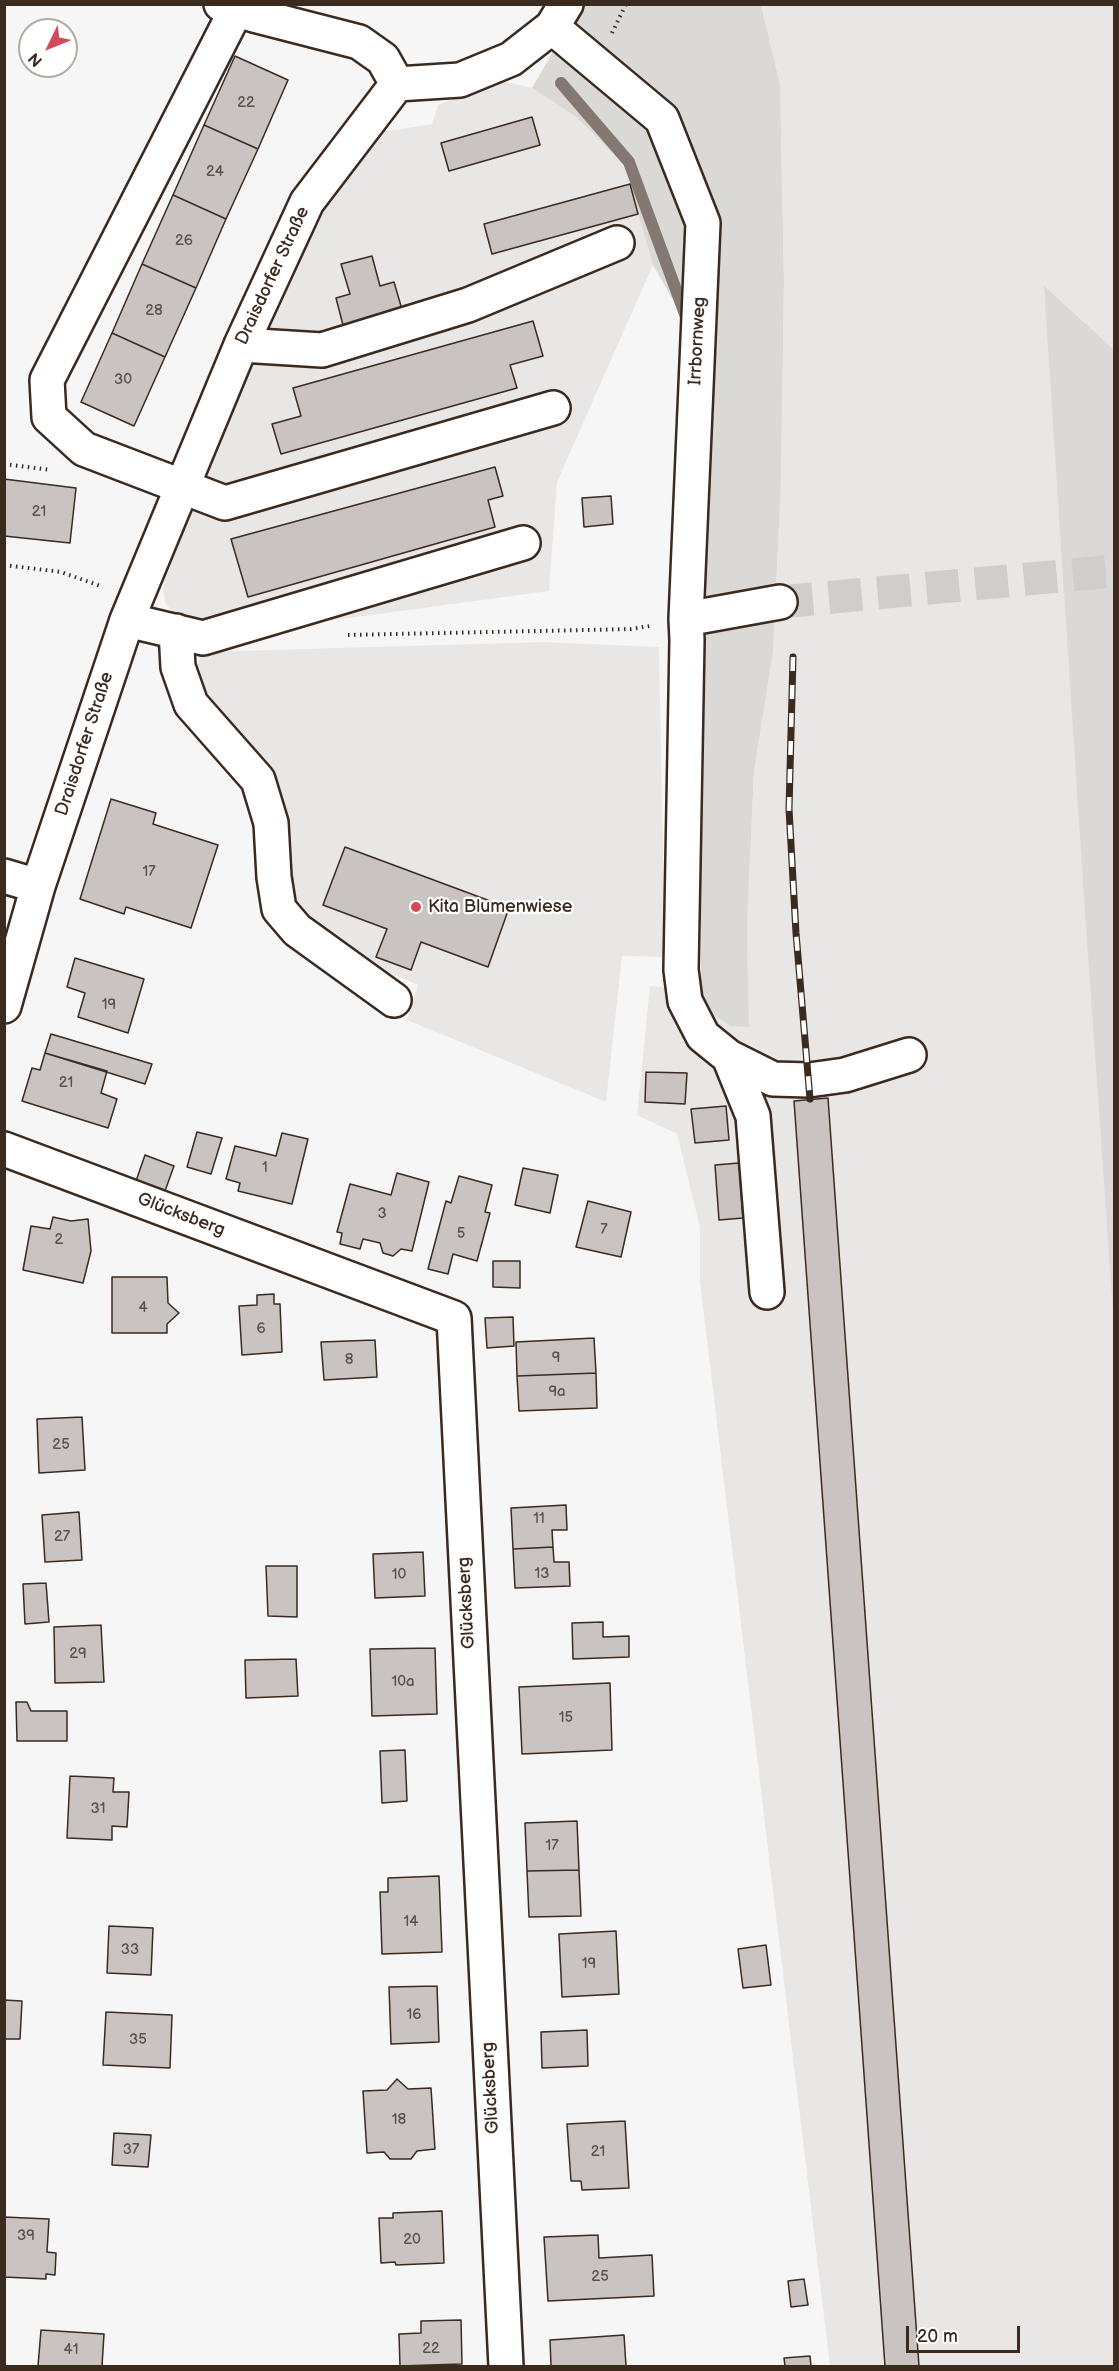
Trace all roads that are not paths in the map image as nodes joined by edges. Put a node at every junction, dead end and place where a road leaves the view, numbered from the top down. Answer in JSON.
{"nodes":[{"id":1,"x":242,"y":9,"type":"edge"},
{"id":2,"x":559,"y":16,"type":"edge"},
{"id":3,"x":396,"y":84,"type":"junction"},
{"id":4,"x":616,"y":243,"type":"dead end"},
{"id":5,"x":241,"y":345,"type":"junction"},
{"id":6,"x":553,"y":408,"type":"dead end"},
{"id":7,"x":181,"y":487,"type":"junction"},
{"id":8,"x":523,"y":543,"type":"dead end"},
{"id":9,"x":780,"y":602,"type":"tunnel mouth"},
{"id":10,"x":131,"y":609,"type":"junction"},
{"id":11,"x":686,"y":619,"type":"junction"},
{"id":12,"x":176,"y":631,"type":"junction"},
{"id":13,"x":4,"y":876,"type":"edge"},
{"id":14,"x":38,"y":886,"type":"junction"},
{"id":15,"x":394,"y":1000,"type":"dead end"},
{"id":16,"x":4,"y":1006,"type":"edge"},
{"id":17,"x":909,"y":1055,"type":"dead end"},
{"id":18,"x":729,"y":1057,"type":"junction"},
{"id":19,"x":4,"y":1149,"type":"edge"},
{"id":20,"x":767,"y":1292,"type":"dead end"},
{"id":21,"x":506,"y":2367,"type":"edge"}],
"edges":[{"from":1,"to":3,"type":"street"},
{"from":1,"to":7,"type":"street"},
{"from":2,"to":3,"type":"street"},
{"from":2,"to":11,"type":"street","name":"Irrbornweg"},
{"from":3,"to":5,"type":"street","name":"Draisdorfer Straße"},
{"from":4,"to":5,"type":"street"},
{"from":5,"to":7,"type":"street","name":"Draisdorfer Straße"},
{"from":6,"to":7,"type":"street"},
{"from":7,"to":10,"type":"street","name":"Draisdorfer Straße"},
{"from":8,"to":12,"type":"street"},
{"from":9,"to":11,"type":"street"},
{"from":10,"to":12,"type":"street"},
{"from":10,"to":14,"type":"street","name":"Draisdorfer Straße"},
{"from":11,"to":18,"type":"street","name":"Irrbornweg"},
{"from":12,"to":15,"type":"street"},
{"from":13,"to":14,"type":"street"},
{"from":14,"to":16,"type":"street","name":"Draisdorfer Straße"},
{"from":17,"to":18,"type":"street","name":"Irrbornweg"},
{"from":18,"to":20,"type":"street"},
{"from":19,"to":21,"type":"street","name":"Glücksberg"}]}
